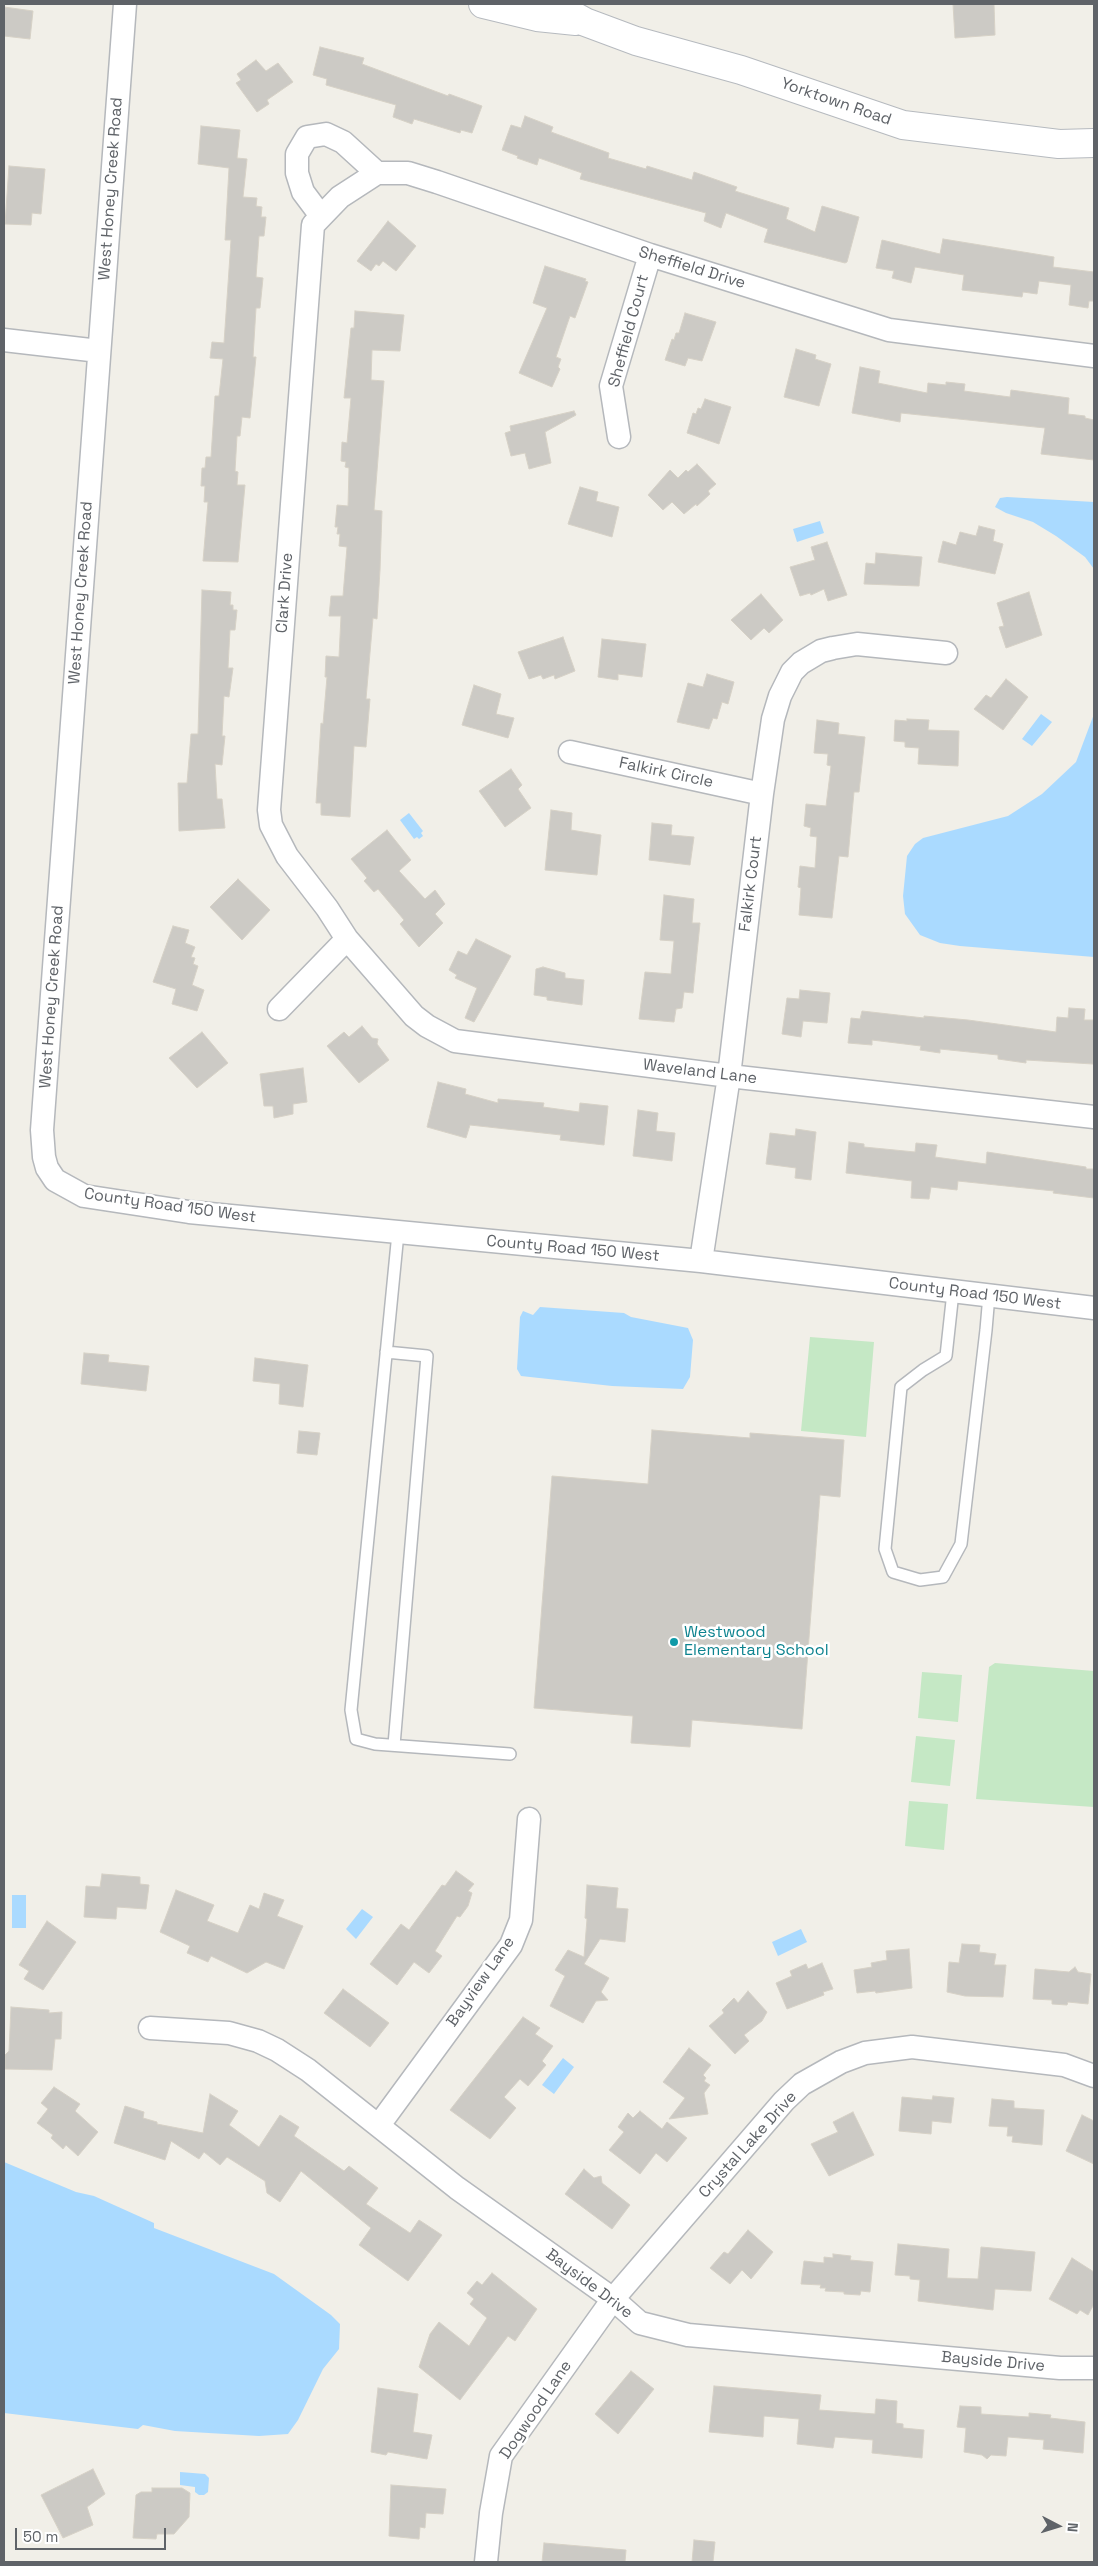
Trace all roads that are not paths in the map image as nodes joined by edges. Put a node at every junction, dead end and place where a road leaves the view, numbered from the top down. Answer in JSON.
{"nodes":[{"id":1,"x":125,"y":4,"type":"edge"},
{"id":2,"x":483,"y":4,"type":"edge"},
{"id":3,"x":552,"y":4,"type":"edge"},
{"id":4,"x":585,"y":22,"type":"junction"},
{"id":5,"x":1094,"y":143,"type":"edge"},
{"id":6,"x":377,"y":173,"type":"junction"},
{"id":7,"x":317,"y":220,"type":"junction"},
{"id":8,"x":650,"y":256,"type":"junction"},
{"id":9,"x":4,"y":340,"type":"edge"},
{"id":10,"x":99,"y":351,"type":"junction"},
{"id":11,"x":1094,"y":356,"type":"edge"},
{"id":12,"x":619,"y":437,"type":"dead end"},
{"id":13,"x":946,"y":653,"type":"dead end"},
{"id":14,"x":570,"y":752,"type":"dead end"},
{"id":15,"x":762,"y":794,"type":"junction"},
{"id":16,"x":347,"y":939,"type":"junction"},
{"id":17,"x":279,"y":1009,"type":"dead end"},
{"id":18,"x":729,"y":1076,"type":"junction"},
{"id":19,"x":1094,"y":1117,"type":"edge"},
{"id":20,"x":55,"y":1180,"type":"joint"},
{"id":21,"x":398,"y":1233,"type":"junction"},
{"id":22,"x":701,"y":1261,"type":"junction"},
{"id":23,"x":953,"y":1292,"type":"junction"},
{"id":24,"x":988,"y":1295,"type":"junction"},
{"id":25,"x":1094,"y":1308,"type":"edge"},
{"id":26,"x":386,"y":1352,"type":"junction"},
{"id":27,"x":394,"y":1745,"type":"junction"},
{"id":28,"x":510,"y":1754,"type":"dead end"},
{"id":29,"x":529,"y":1819,"type":"dead end"},
{"id":30,"x":150,"y":2028,"type":"dead end"},
{"id":31,"x":1094,"y":2076,"type":"edge"},
{"id":32,"x":379,"y":2124,"type":"junction"},
{"id":33,"x":613,"y":2299,"type":"junction"},
{"id":34,"x":1094,"y":2368,"type":"edge"},
{"id":35,"x":486,"y":2562,"type":"edge"}],
"edges":[{"from":1,"to":10,"type":"street","name":"West Honey Creek Road"},
{"from":2,"to":4,"type":"street","name":"Yorktown Road"},
{"from":3,"to":4,"type":"street","name":"Yorktown Road"},
{"from":4,"to":5,"type":"street","name":"Yorktown Road"},
{"from":6,"to":7,"type":"street"},
{"from":6,"to":7,"type":"street"},
{"from":6,"to":8,"type":"street","name":"Sheffield Drive"},
{"from":7,"to":16,"type":"street","name":"Clark Drive"},
{"from":8,"to":11,"type":"street","name":"Sheffield Drive"},
{"from":8,"to":12,"type":"street","name":"Sheffield Court"},
{"from":9,"to":10,"type":"street"},
{"from":10,"to":20,"type":"street","name":"West Honey Creek Road"},
{"from":13,"to":15,"type":"street","name":"Falkirk Court"},
{"from":14,"to":15,"type":"street","name":"Falkirk Circle"},
{"from":15,"to":18,"type":"street","name":"Falkirk Court"},
{"from":16,"to":17,"type":"street"},
{"from":16,"to":18,"type":"street","name":"Waveland Lane"},
{"from":18,"to":19,"type":"street","name":"Waveland Lane"},
{"from":18,"to":22,"type":"street","name":"Falkirk Court"},
{"from":20,"to":21,"type":"street","name":"County Road 150 West"},
{"from":21,"to":22,"type":"street","name":"County Road 150 West"},
{"from":21,"to":26,"type":"lane"},
{"from":22,"to":23,"type":"street","name":"County Road 150 West"},
{"from":23,"to":24,"type":"street","name":"County Road 150 West"},
{"from":23,"to":24,"type":"lane"},
{"from":24,"to":25,"type":"street","name":"County Road 150 West"},
{"from":26,"to":27,"type":"lane"},
{"from":26,"to":27,"type":"lane"},
{"from":27,"to":28,"type":"lane"},
{"from":29,"to":32,"type":"street","name":"Bayview Lane"},
{"from":30,"to":32,"type":"street","name":"Bayside Drive"},
{"from":31,"to":33,"type":"street","name":"Crystal Lake Drive"},
{"from":32,"to":33,"type":"street","name":"Bayside Drive"},
{"from":33,"to":34,"type":"street","name":"Bayside Drive"},
{"from":33,"to":35,"type":"street","name":"Dogwood Lane"}]}
